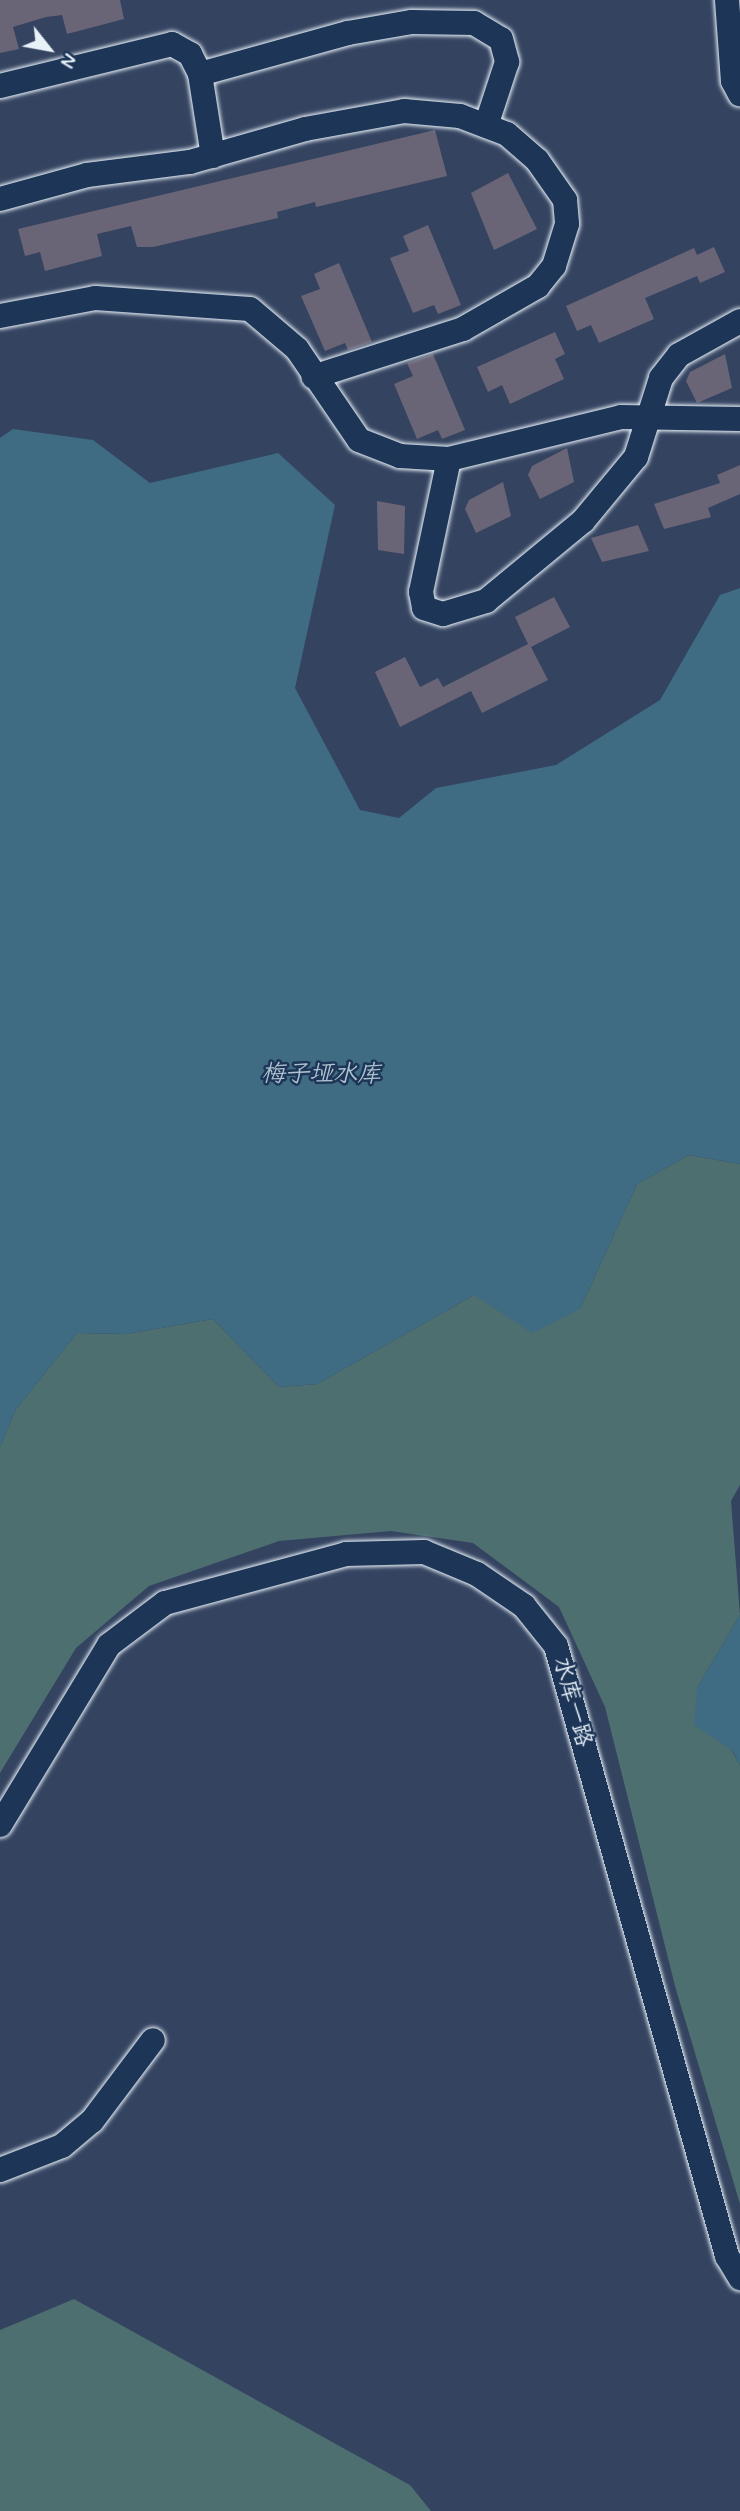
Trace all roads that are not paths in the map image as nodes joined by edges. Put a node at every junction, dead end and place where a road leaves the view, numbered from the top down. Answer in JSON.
{"nodes":[{"id":1,"x":727,"y":0,"type":"edge"},
{"id":2,"x":200,"y":74,"type":"junction"},
{"id":3,"x":0,"y":86,"type":"edge"},
{"id":4,"x":740,"y":94,"type":"edge"},
{"id":5,"x":486,"y":126,"type":"junction"},
{"id":6,"x":213,"y":156,"type":"junction"},
{"id":7,"x":0,"y":200,"type":"edge"},
{"id":8,"x":0,"y":316,"type":"edge"},
{"id":9,"x":740,"y":321,"type":"edge"},
{"id":10,"x":313,"y":377,"type":"junction"},
{"id":11,"x":647,"y":418,"type":"junction"},
{"id":12,"x":740,"y":419,"type":"edge"},
{"id":13,"x":449,"y":459,"type":"junction"},
{"id":14,"x":0,"y":1825,"type":"edge"},
{"id":15,"x":153,"y":2040,"type":"dead end"},
{"id":16,"x":0,"y":2170,"type":"edge"},
{"id":17,"x":740,"y":2278,"type":"edge"}],
"edges":[{"from":1,"to":4,"type":"street"},
{"from":2,"to":3,"type":"street"},
{"from":2,"to":5,"type":"street"},
{"from":2,"to":6,"type":"street"},
{"from":5,"to":6,"type":"street"},
{"from":5,"to":10,"type":"street"},
{"from":6,"to":7,"type":"street"},
{"from":8,"to":10,"type":"street"},
{"from":9,"to":11,"type":"street"},
{"from":10,"to":13,"type":"street"},
{"from":11,"to":12,"type":"street"},
{"from":11,"to":13,"type":"street"},
{"from":11,"to":13,"type":"street"},
{"from":14,"to":17,"type":"street","name":"水库一路"},
{"from":15,"to":16,"type":"street"}]}
